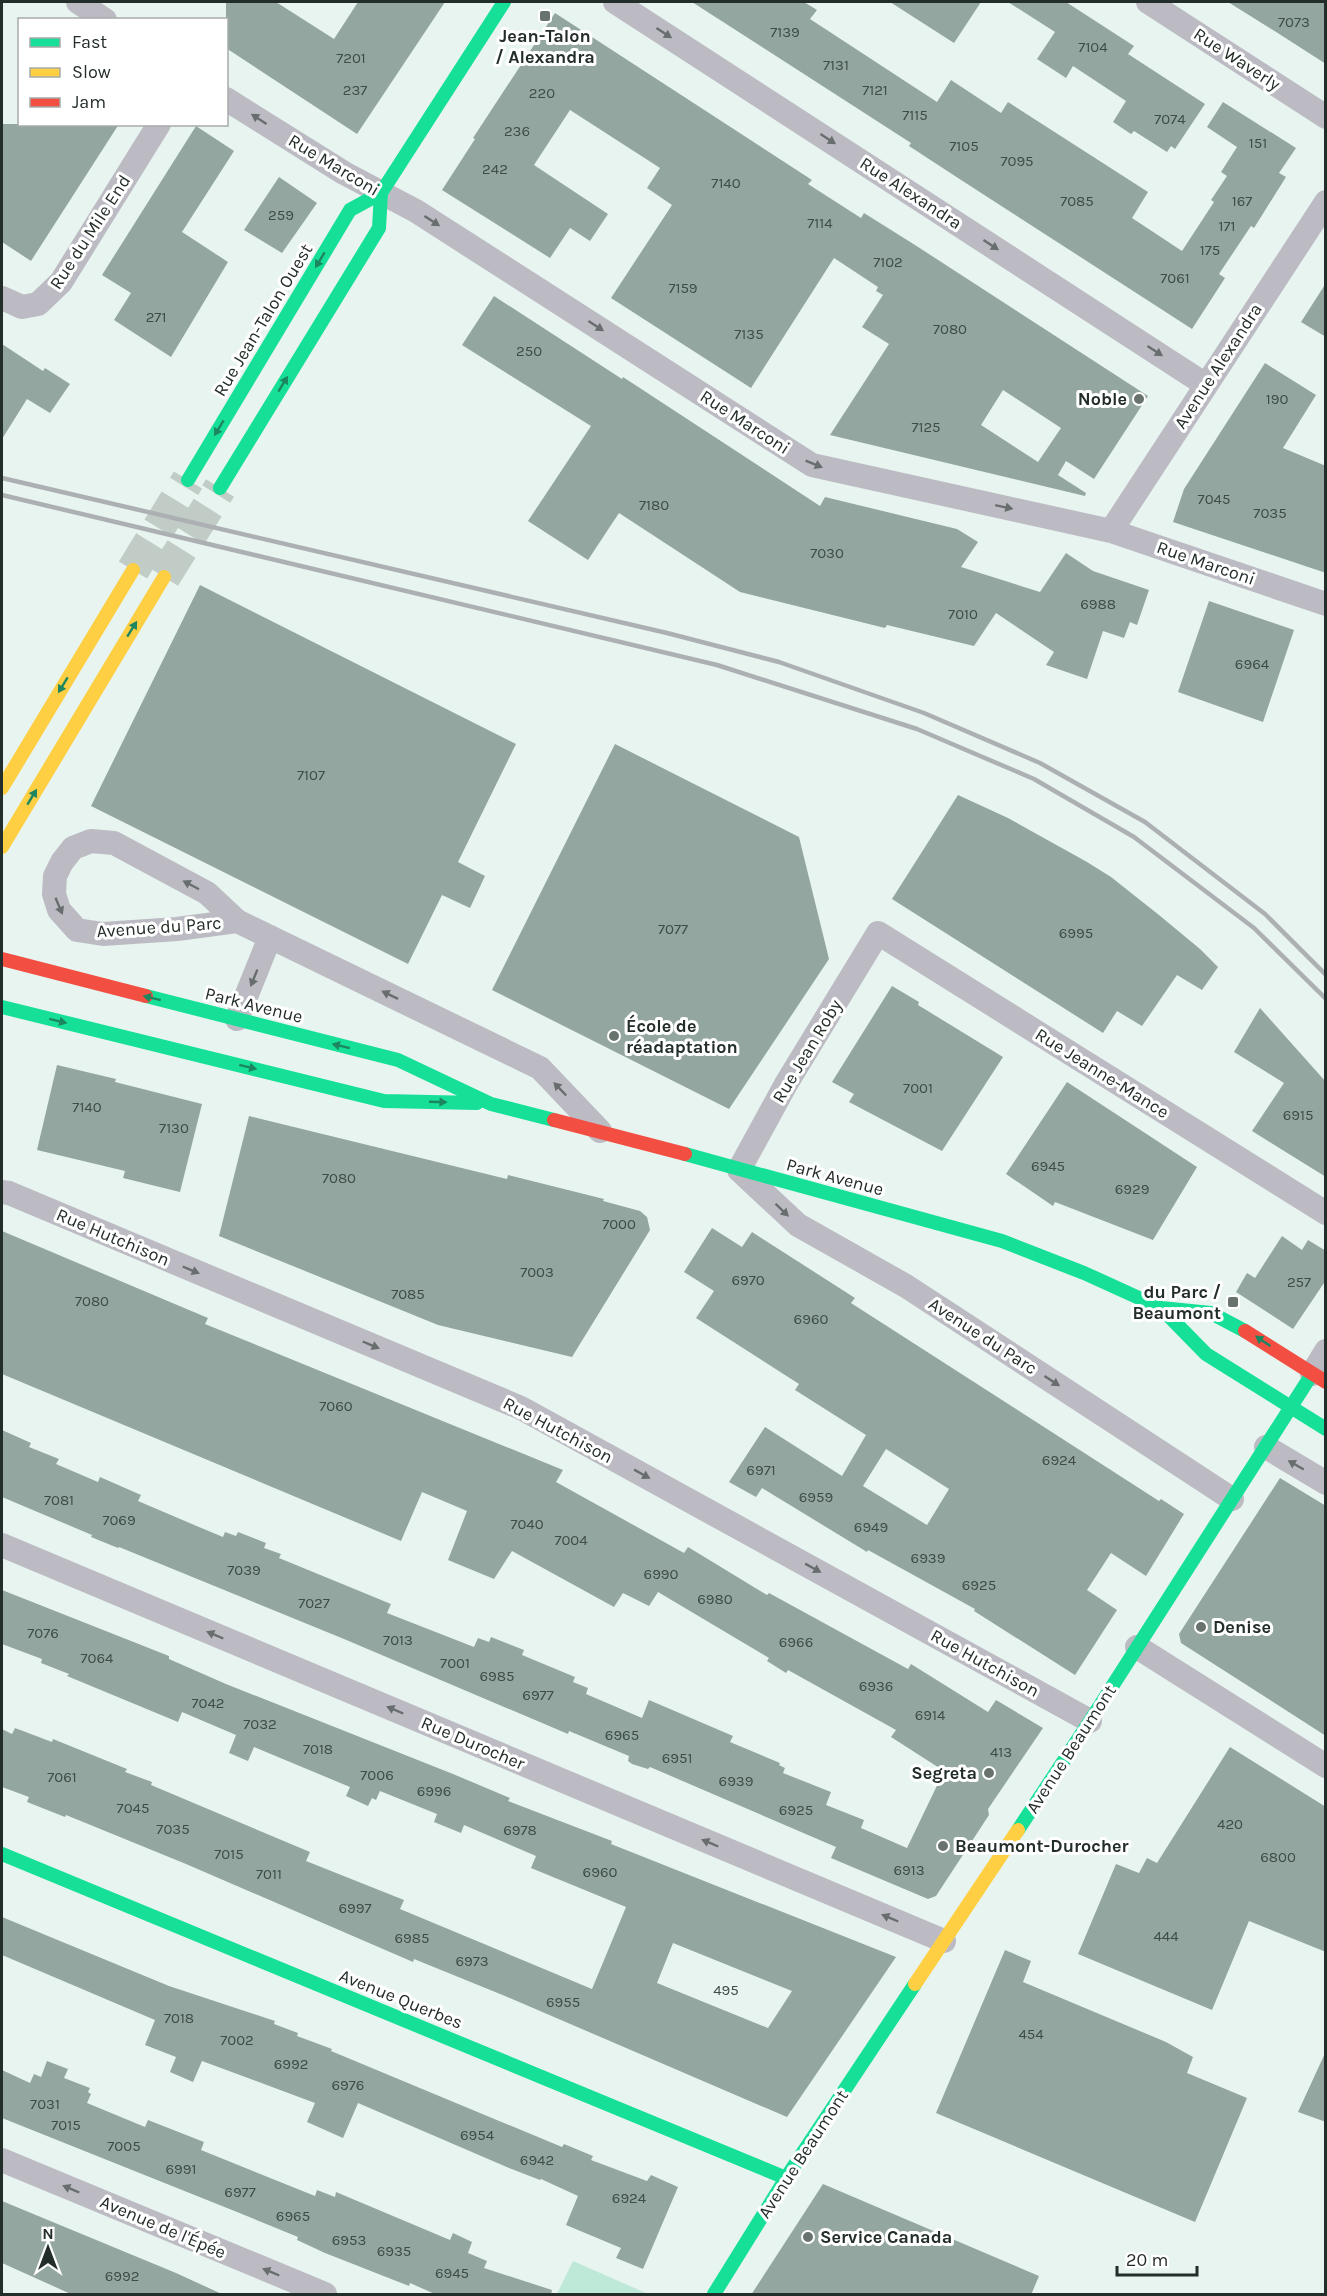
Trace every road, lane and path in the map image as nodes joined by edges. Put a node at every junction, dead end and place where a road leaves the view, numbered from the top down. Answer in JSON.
{"nodes":[{"id":1,"x":78,"y":2,"type":"edge"},
{"id":2,"x":504,"y":2,"type":"edge"},
{"id":3,"x":615,"y":2,"type":"edge"},
{"id":4,"x":1148,"y":2,"type":"edge"},
{"id":5,"x":102,"y":18,"type":"edge"},
{"id":6,"x":228,"y":100,"type":"edge"},
{"id":7,"x":1326,"y":117,"type":"edge"},
{"id":8,"x":158,"y":126,"type":"edge"},
{"id":9,"x":381,"y":193,"type":"junction"},
{"id":10,"x":1326,"y":202,"type":"edge"},
{"id":11,"x":2,"y":298,"type":"edge"},
{"id":12,"x":1206,"y":385,"type":"junction"},
{"id":13,"x":188,"y":480,"type":"tunnel mouth"},
{"id":14,"x":220,"y":488,"type":"tunnel mouth"},
{"id":15,"x":1111,"y":531,"type":"junction"},
{"id":16,"x":132,"y":570,"type":"tunnel mouth"},
{"id":17,"x":164,"y":577,"type":"tunnel mouth"},
{"id":18,"x":1326,"y":604,"type":"edge"},
{"id":19,"x":2,"y":788,"type":"edge"},
{"id":20,"x":2,"y":847,"type":"edge"},
{"id":21,"x":237,"y":921,"type":"junction"},
{"id":22,"x":878,"y":933,"type":"joint"},
{"id":23,"x":270,"y":937,"type":"junction"},
{"id":24,"x":2,"y":960,"type":"edge"},
{"id":25,"x":2,"y":1007,"type":"edge"},
{"id":26,"x":237,"y":1019,"type":"junction"},
{"id":27,"x":491,"y":1104,"type":"junction"},
{"id":28,"x":600,"y":1131,"type":"junction"},
{"id":29,"x":740,"y":1170,"type":"junction"},
{"id":30,"x":2,"y":1192,"type":"edge"},
{"id":31,"x":1326,"y":1213,"type":"edge"},
{"id":32,"x":1161,"y":1308,"type":"junction"},
{"id":33,"x":1326,"y":1352,"type":"edge"},
{"id":34,"x":1319,"y":1378,"type":"edge"},
{"id":35,"x":1290,"y":1408,"type":"junction"},
{"id":36,"x":1326,"y":1429,"type":"edge"},
{"id":37,"x":1266,"y":1447,"type":"junction"},
{"id":38,"x":1326,"y":1483,"type":"edge"},
{"id":39,"x":1232,"y":1499,"type":"junction"},
{"id":40,"x":2,"y":1545,"type":"edge"},
{"id":41,"x":1137,"y":1647,"type":"junction"},
{"id":42,"x":1090,"y":1721,"type":"junction"},
{"id":43,"x":1326,"y":1766,"type":"edge"},
{"id":44,"x":2,"y":1854,"type":"edge"},
{"id":45,"x":944,"y":1941,"type":"junction"},
{"id":46,"x":2,"y":2160,"type":"edge"},
{"id":47,"x":786,"y":2178,"type":"junction"},
{"id":48,"x":325,"y":2295,"type":"edge"},
{"id":49,"x":714,"y":2295,"type":"edge"}],
"edges":[{"from":1,"to":5,"type":"street"},
{"from":2,"to":9,"type":"main road","name":"Rue Jean-Talon Ouest"},
{"from":3,"to":12,"type":"street","name":"Rue Alexandra","one_way":true},
{"from":4,"to":7,"type":"street","name":"Rue Waverly"},
{"from":9,"to":6,"type":"street","name":"Rue Marconi","one_way":true},
{"from":8,"to":11,"type":"street","name":"Rue du Mile End"},
{"from":9,"to":13,"type":"main road","name":"Rue Jean-Talon Ouest","one_way":true},
{"from":14,"to":9,"type":"main road","name":"Rue Jean-Talon Ouest","one_way":true},
{"from":9,"to":15,"type":"street","name":"Rue Marconi","one_way":true},
{"from":10,"to":12,"type":"street","name":"Avenue Alexandra"},
{"from":12,"to":15,"type":"street","name":"Avenue Alexandra"},
{"from":15,"to":18,"type":"street","name":"Rue Marconi"},
{"from":16,"to":19,"type":"main road","one_way":true},
{"from":20,"to":17,"type":"main road","one_way":true},
{"from":21,"to":21,"type":"street","name":"Avenue du Parc","one_way":true},
{"from":21,"to":23,"type":"street","name":"Avenue du Parc"},
{"from":22,"to":29,"type":"street","name":"Rue Jean Roby"},
{"from":22,"to":31,"type":"street","name":"Rue Jeanne-Mance"},
{"from":23,"to":26,"type":"street","one_way":true},
{"from":28,"to":23,"type":"street","name":"Avenue du Parc","one_way":true},
{"from":26,"to":24,"type":"main road","name":"Park Avenue","one_way":true},
{"from":25,"to":27,"type":"main road","name":"Park Avenue","one_way":true},
{"from":27,"to":26,"type":"main road","name":"Park Avenue","one_way":true},
{"from":27,"to":28,"type":"main road","name":"Park Avenue"},
{"from":28,"to":29,"type":"main road","name":"Park Avenue"},
{"from":29,"to":32,"type":"main road","name":"Park Avenue"},
{"from":29,"to":39,"type":"street","name":"Avenue du Parc","one_way":true},
{"from":30,"to":42,"type":"street","name":"Rue Hutchison","one_way":true},
{"from":34,"to":32,"type":"main road","name":"Park Avenue","one_way":true},
{"from":32,"to":35,"type":"main road","name":"Park Avenue"},
{"from":33,"to":34,"type":"street","name":"Avenue Beaumont"},
{"from":34,"to":35,"type":"main road","name":"Avenue Beaumont"},
{"from":35,"to":36,"type":"main road","name":"Park Avenue"},
{"from":35,"to":37,"type":"main road","name":"Avenue Beaumont"},
{"from":38,"to":37,"type":"street","one_way":true},
{"from":37,"to":39,"type":"main road","name":"Avenue Beaumont"},
{"from":39,"to":41,"type":"main road","name":"Avenue Beaumont"},
{"from":45,"to":40,"type":"street","name":"Rue Durocher","one_way":true},
{"from":41,"to":42,"type":"main road","name":"Avenue Beaumont"},
{"from":41,"to":43,"type":"street"},
{"from":42,"to":45,"type":"main road","name":"Avenue Beaumont"},
{"from":44,"to":47,"type":"main road","name":"Avenue Querbes"},
{"from":45,"to":47,"type":"main road","name":"Avenue Beaumont"},
{"from":48,"to":46,"type":"street","name":"Avenue de l'Épée","one_way":true},
{"from":47,"to":49,"type":"main road","name":"Avenue Beaumont"}]}
